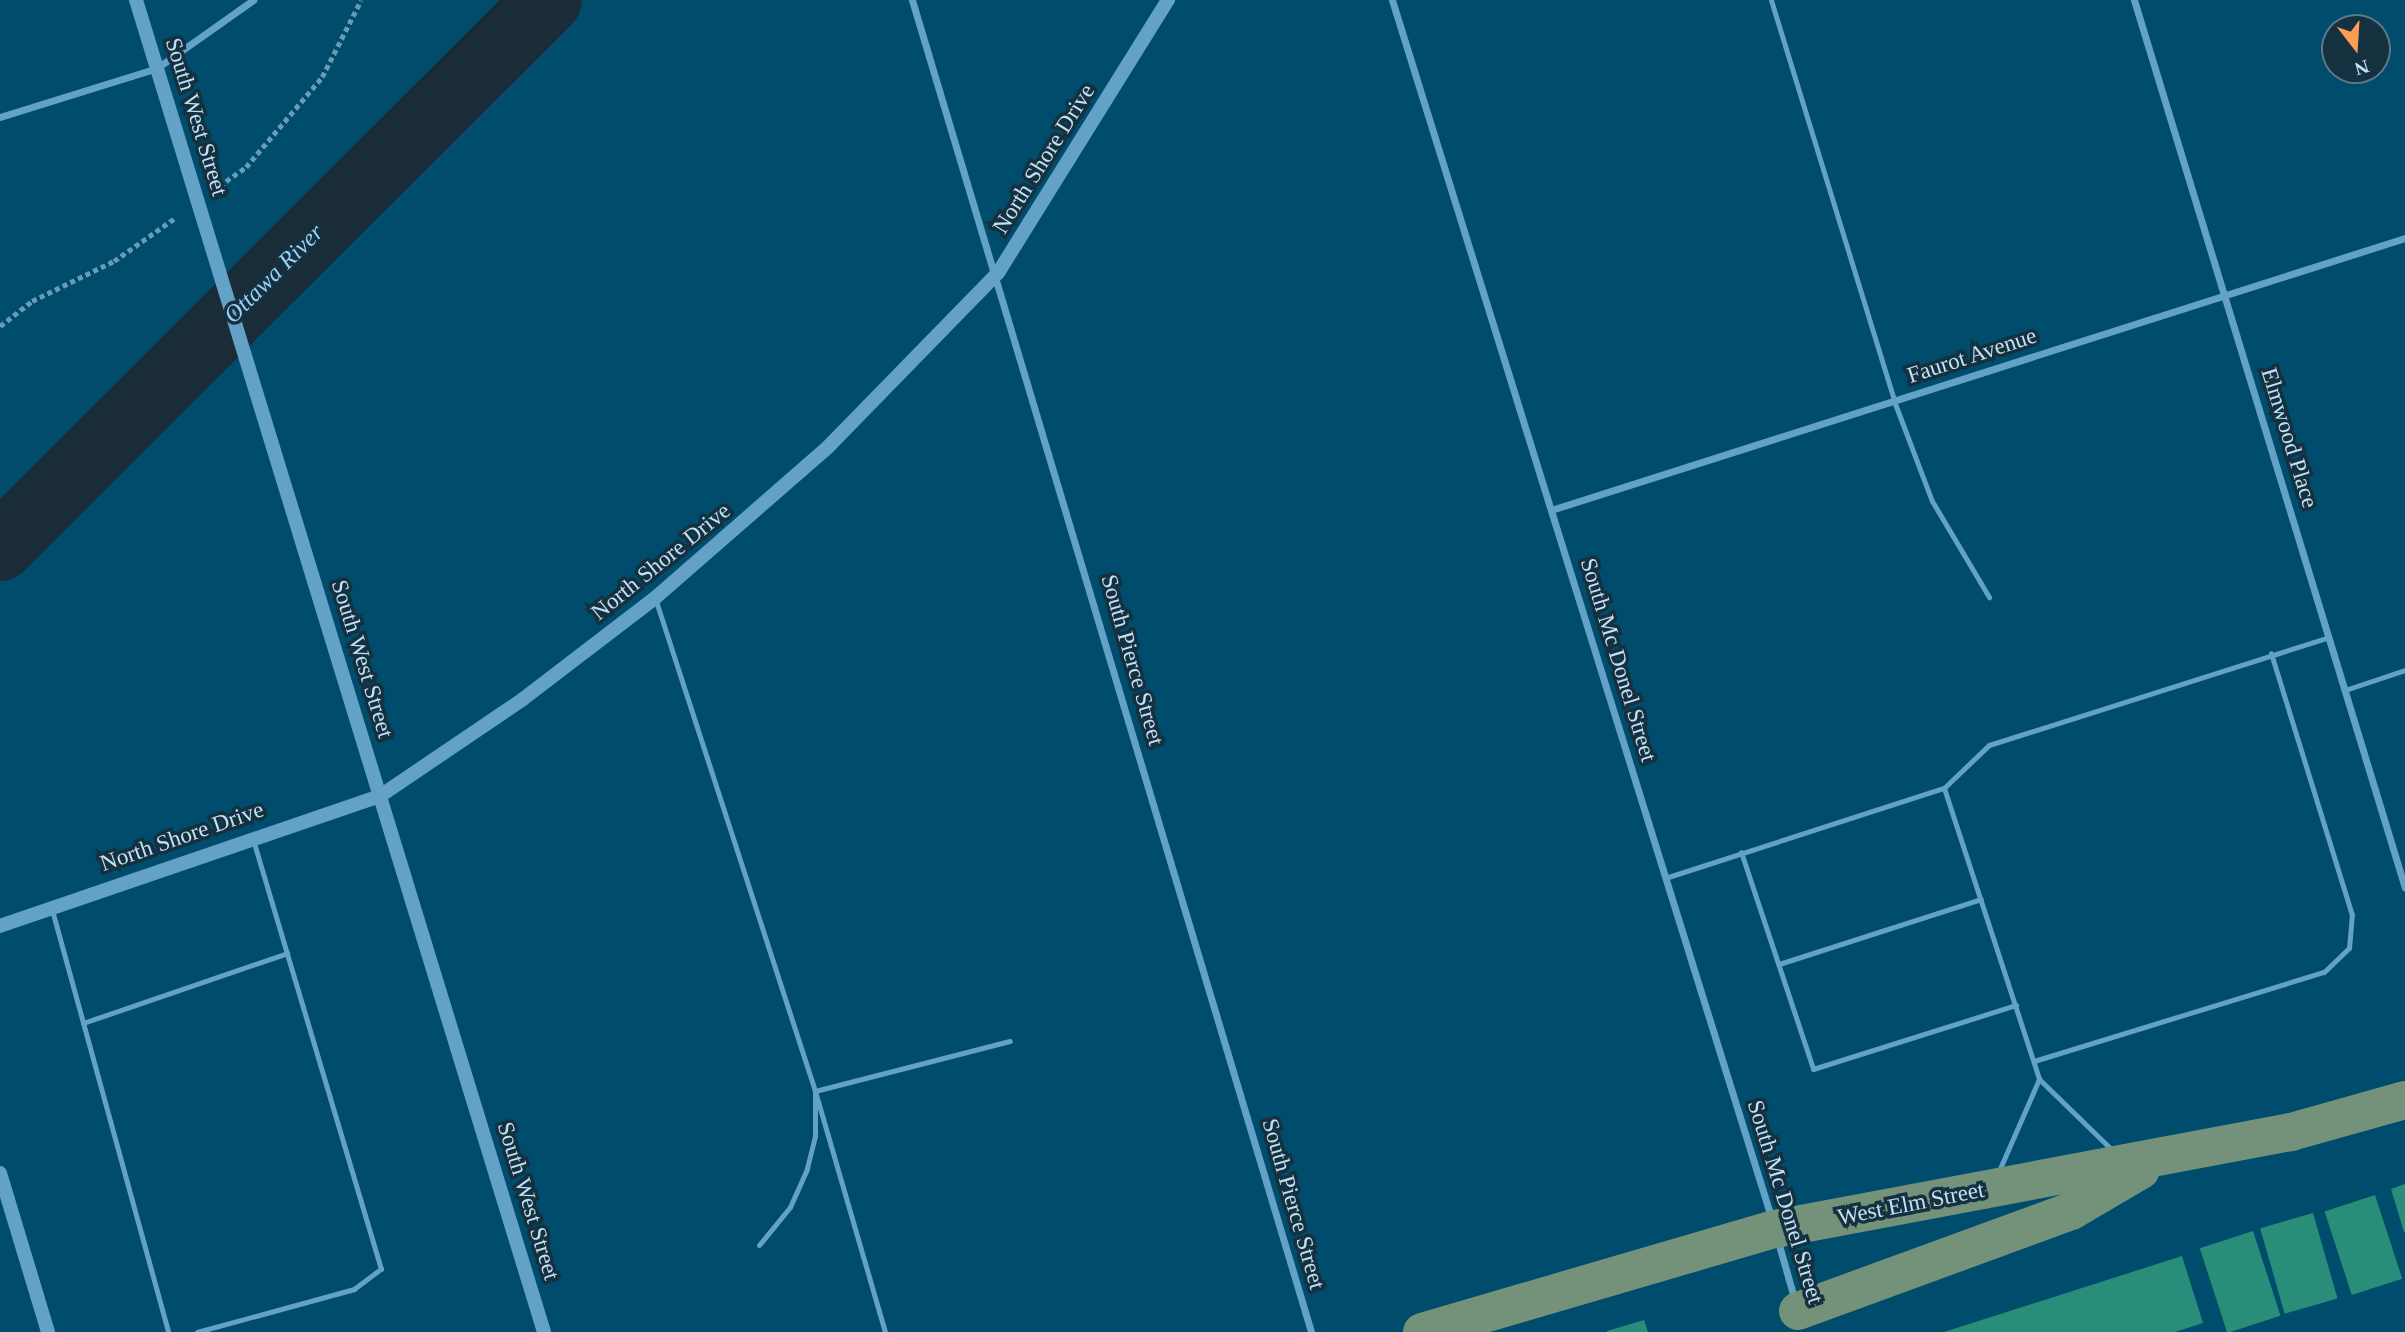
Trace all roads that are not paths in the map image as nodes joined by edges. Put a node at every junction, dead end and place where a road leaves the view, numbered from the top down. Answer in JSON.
{"nodes":[{"id":1,"x":136,"y":0,"type":"edge"},
{"id":2,"x":253,"y":0,"type":"edge"},
{"id":3,"x":912,"y":0,"type":"edge"},
{"id":4,"x":1168,"y":0,"type":"edge"},
{"id":5,"x":1392,"y":0,"type":"edge"},
{"id":6,"x":1771,"y":0,"type":"edge"},
{"id":7,"x":2134,"y":0,"type":"edge"},
{"id":8,"x":157,"y":68,"type":"junction"},
{"id":9,"x":0,"y":117,"type":"edge"},
{"id":10,"x":2405,"y":238,"type":"edge"},
{"id":11,"x":998,"y":273,"type":"junction"},
{"id":12,"x":2226,"y":296,"type":"junction"},
{"id":13,"x":1894,"y":401,"type":"junction"},
{"id":14,"x":1551,"y":510,"type":"junction"},
{"id":15,"x":1989,"y":597,"type":"dead end"},
{"id":16,"x":655,"y":598,"type":"junction"},
{"id":17,"x":2329,"y":637,"type":"junction"},
{"id":18,"x":2271,"y":653,"type":"junction"},
{"id":19,"x":2405,"y":670,"type":"edge"},
{"id":20,"x":2345,"y":690,"type":"junction"},
{"id":21,"x":1944,"y":788,"type":"junction"},
{"id":22,"x":380,"y":796,"type":"junction"},
{"id":23,"x":252,"y":837,"type":"junction"},
{"id":24,"x":1741,"y":852,"type":"junction"},
{"id":25,"x":1665,"y":878,"type":"junction"},
{"id":26,"x":2405,"y":888,"type":"edge"},
{"id":27,"x":1981,"y":899,"type":"junction"},
{"id":28,"x":51,"y":907,"type":"junction"},
{"id":29,"x":0,"y":926,"type":"edge"},
{"id":30,"x":287,"y":953,"type":"junction"},
{"id":31,"x":1779,"y":964,"type":"junction"},
{"id":32,"x":2016,"y":1005,"type":"junction"},
{"id":33,"x":83,"y":1023,"type":"junction"},
{"id":34,"x":1010,"y":1041,"type":"dead end"},
{"id":35,"x":2034,"y":1061,"type":"junction"},
{"id":36,"x":2039,"y":1079,"type":"junction"},
{"id":37,"x":815,"y":1091,"type":"junction"},
{"id":38,"x":2405,"y":1100,"type":"edge"},
{"id":39,"x":2165,"y":1156,"type":"junction"},
{"id":40,"x":2126,"y":1163,"type":"junction"},
{"id":41,"x":0,"y":1174,"type":"edge"},
{"id":42,"x":1992,"y":1189,"type":"junction"},
{"id":43,"x":1775,"y":1229,"type":"junction"},
{"id":44,"x":759,"y":1245,"type":"dead end"},
{"id":45,"x":1799,"y":1316,"type":"joint"},
{"id":46,"x":48,"y":1332,"type":"edge"},
{"id":47,"x":168,"y":1332,"type":"edge"},
{"id":48,"x":197,"y":1332,"type":"edge"},
{"id":49,"x":544,"y":1332,"type":"edge"},
{"id":50,"x":885,"y":1332,"type":"edge"},
{"id":51,"x":1311,"y":1332,"type":"edge"},
{"id":52,"x":1422,"y":1332,"type":"edge"}],
"edges":[{"from":1,"to":8,"type":"street","name":"South West Street"},
{"from":2,"to":8,"type":"street"},
{"from":3,"to":11,"type":"street","name":"South Pierce Street"},
{"from":4,"to":11,"type":"street","name":"North Shore Drive"},
{"from":5,"to":14,"type":"street","name":"South Mc Donel Street"},
{"from":6,"to":13,"type":"lane"},
{"from":7,"to":12,"type":"street","name":"Elmwood Place"},
{"from":8,"to":9,"type":"street"},
{"from":8,"to":22,"type":"street","name":"South West Street"},
{"from":10,"to":12,"type":"street","name":"Faurot Avenue"},
{"from":11,"to":16,"type":"street","name":"North Shore Drive"},
{"from":11,"to":51,"type":"street","name":"South Pierce Street"},
{"from":12,"to":13,"type":"street","name":"Faurot Avenue"},
{"from":12,"to":17,"type":"street","name":"Elmwood Place"},
{"from":13,"to":14,"type":"street","name":"Faurot Avenue"},
{"from":13,"to":15,"type":"lane"},
{"from":14,"to":25,"type":"street","name":"South Mc Donel Street"},
{"from":16,"to":22,"type":"street","name":"North Shore Drive"},
{"from":16,"to":37,"type":"lane"},
{"from":17,"to":18,"type":"lane"},
{"from":17,"to":20,"type":"street","name":"Elmwood Place"},
{"from":18,"to":21,"type":"lane"},
{"from":18,"to":35,"type":"lane"},
{"from":19,"to":20,"type":"lane"},
{"from":20,"to":26,"type":"street","name":"Elmwood Place"},
{"from":21,"to":24,"type":"lane"},
{"from":21,"to":27,"type":"lane"},
{"from":22,"to":23,"type":"street","name":"North Shore Drive"},
{"from":22,"to":49,"type":"street","name":"South West Street"},
{"from":23,"to":28,"type":"street","name":"North Shore Drive"},
{"from":23,"to":30,"type":"lane"},
{"from":24,"to":25,"type":"lane"},
{"from":24,"to":31,"type":"lane"},
{"from":25,"to":43,"type":"street","name":"South Mc Donel Street"},
{"from":27,"to":31,"type":"lane"},
{"from":27,"to":32,"type":"lane"},
{"from":28,"to":29,"type":"street","name":"North Shore Drive"},
{"from":28,"to":33,"type":"lane"},
{"from":30,"to":33,"type":"lane"},
{"from":30,"to":48,"type":"lane"},
{"from":31,"to":32,"type":"lane"},
{"from":32,"to":35,"type":"lane"},
{"from":33,"to":47,"type":"lane"},
{"from":34,"to":37,"type":"lane"},
{"from":35,"to":36,"type":"lane"},
{"from":36,"to":40,"type":"lane"},
{"from":36,"to":42,"type":"lane"},
{"from":37,"to":44,"type":"lane"},
{"from":37,"to":50,"type":"lane"},
{"from":38,"to":39,"type":"main road","name":"West Elm Street"},
{"from":39,"to":40,"type":"main road","name":"West Elm Street"},
{"from":39,"to":45,"type":"main road"},
{"from":40,"to":42,"type":"main road","name":"West Elm Street"},
{"from":41,"to":46,"type":"street"},
{"from":42,"to":43,"type":"main road","name":"West Elm Street"},
{"from":43,"to":45,"type":"street","name":"South Mc Donel Street"},
{"from":43,"to":52,"type":"main road","name":"West Elm Street"}]}
